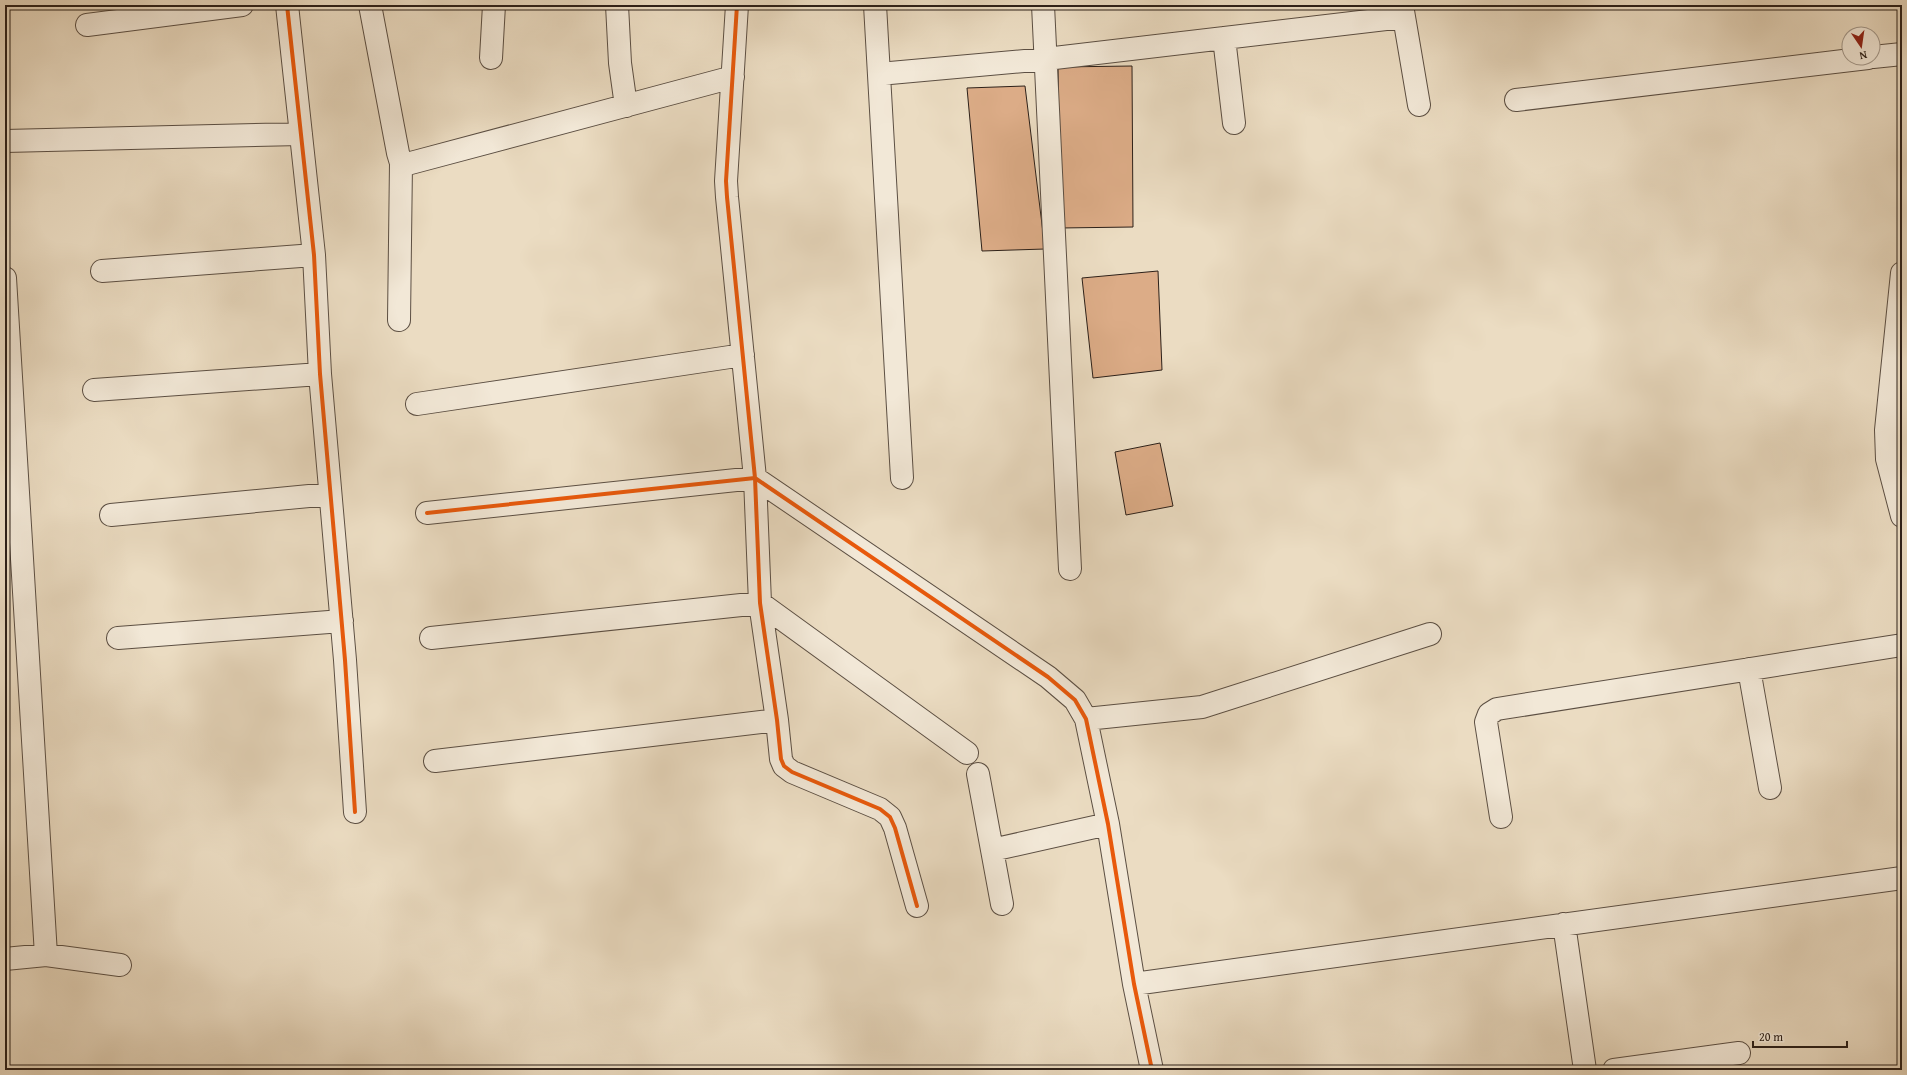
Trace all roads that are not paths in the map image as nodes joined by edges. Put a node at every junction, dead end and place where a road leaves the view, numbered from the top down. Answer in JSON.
{"nodes":[{"id":1,"x":242,"y":5,"type":"edge"},
{"id":2,"x":287,"y":5,"type":"edge"},
{"id":3,"x":370,"y":5,"type":"edge"},
{"id":4,"x":494,"y":5,"type":"edge"},
{"id":5,"x":617,"y":5,"type":"edge"},
{"id":6,"x":738,"y":5,"type":"edge"},
{"id":7,"x":875,"y":5,"type":"edge"},
{"id":8,"x":1043,"y":5,"type":"edge"},
{"id":9,"x":1403,"y":11,"type":"edge"},
{"id":10,"x":87,"y":25,"type":"dead end"},
{"id":11,"x":1224,"y":38,"type":"junction"},
{"id":12,"x":1902,"y":54,"type":"edge"},
{"id":13,"x":1881,"y":56,"type":"edge"},
{"id":14,"x":491,"y":58,"type":"dead end"},
{"id":15,"x":1046,"y":59,"type":"junction"},
{"id":16,"x":1841,"y":61,"type":"edge"},
{"id":17,"x":879,"y":74,"type":"junction"},
{"id":18,"x":733,"y":77,"type":"junction"},
{"id":19,"x":1516,"y":100,"type":"dead end"},
{"id":20,"x":1419,"y":105,"type":"dead end"},
{"id":21,"x":626,"y":106,"type":"junction"},
{"id":22,"x":1234,"y":123,"type":"dead end"},
{"id":23,"x":301,"y":134,"type":"junction"},
{"id":24,"x":5,"y":140,"type":"edge"},
{"id":25,"x":401,"y":163,"type":"junction"},
{"id":26,"x":314,"y":255,"type":"junction"},
{"id":27,"x":102,"y":271,"type":"dead end"},
{"id":28,"x":1902,"y":273,"type":"edge"},
{"id":29,"x":5,"y":278,"type":"edge"},
{"id":30,"x":399,"y":320,"type":"dead end"},
{"id":31,"x":743,"y":355,"type":"junction"},
{"id":32,"x":320,"y":374,"type":"junction"},
{"id":33,"x":94,"y":390,"type":"dead end"},
{"id":34,"x":417,"y":404,"type":"dead end"},
{"id":35,"x":755,"y":478,"type":"junction"},
{"id":36,"x":902,"y":478,"type":"dead end"},
{"id":37,"x":330,"y":494,"type":"junction"},
{"id":38,"x":428,"y":513,"type":"dead end"},
{"id":39,"x":111,"y":515,"type":"dead end"},
{"id":40,"x":1902,"y":516,"type":"edge"},
{"id":41,"x":14,"y":553,"type":"edge"},
{"id":42,"x":1070,"y":569,"type":"dead end"},
{"id":43,"x":760,"y":603,"type":"junction"},
{"id":44,"x":342,"y":621,"type":"junction"},
{"id":45,"x":1430,"y":634,"type":"dead end"},
{"id":46,"x":118,"y":638,"type":"dead end"},
{"id":47,"x":431,"y":638,"type":"dead end"},
{"id":48,"x":1902,"y":645,"type":"edge"},
{"id":49,"x":1749,"y":669,"type":"junction"},
{"id":50,"x":1086,"y":719,"type":"junction"},
{"id":51,"x":777,"y":720,"type":"junction"},
{"id":52,"x":967,"y":753,"type":"dead end"},
{"id":53,"x":435,"y":761,"type":"dead end"},
{"id":54,"x":978,"y":774,"type":"dead end"},
{"id":55,"x":1770,"y":788,"type":"dead end"},
{"id":56,"x":355,"y":812,"type":"dead end"},
{"id":57,"x":1501,"y":816,"type":"dead end"},
{"id":58,"x":1108,"y":824,"type":"junction"},
{"id":59,"x":992,"y":850,"type":"junction"},
{"id":60,"x":1902,"y":878,"type":"edge"},
{"id":61,"x":1002,"y":904,"type":"dead end"},
{"id":62,"x":917,"y":906,"type":"dead end"},
{"id":63,"x":1564,"y":924,"type":"junction"},
{"id":64,"x":46,"y":955,"type":"junction"},
{"id":65,"x":5,"y":959,"type":"edge"},
{"id":66,"x":120,"y":965,"type":"dead end"},
{"id":67,"x":1134,"y":984,"type":"junction"},
{"id":68,"x":1738,"y":1053,"type":"dead end"},
{"id":69,"x":1152,"y":1070,"type":"edge"},
{"id":70,"x":1585,"y":1070,"type":"edge"},
{"id":71,"x":1614,"y":1070,"type":"edge"}],
"edges":[{"from":1,"to":10,"type":"street"},
{"from":2,"to":23,"type":"street"},
{"from":3,"to":25,"type":"street"},
{"from":4,"to":14,"type":"street"},
{"from":5,"to":21,"type":"street"},
{"from":6,"to":18,"type":"street"},
{"from":7,"to":17,"type":"street"},
{"from":8,"to":15,"type":"street"},
{"from":9,"to":11,"type":"street"},
{"from":9,"to":20,"type":"street"},
{"from":11,"to":15,"type":"street"},
{"from":11,"to":22,"type":"street"},
{"from":12,"to":13,"type":"street"},
{"from":15,"to":17,"type":"street"},
{"from":15,"to":42,"type":"street"},
{"from":16,"to":19,"type":"street"},
{"from":17,"to":36,"type":"street"},
{"from":18,"to":21,"type":"street"},
{"from":18,"to":31,"type":"street"},
{"from":21,"to":25,"type":"street"},
{"from":23,"to":24,"type":"street"},
{"from":23,"to":26,"type":"street"},
{"from":25,"to":30,"type":"street"},
{"from":26,"to":27,"type":"street"},
{"from":26,"to":32,"type":"street"},
{"from":28,"to":40,"type":"street"},
{"from":29,"to":41,"type":"street"},
{"from":31,"to":34,"type":"street"},
{"from":31,"to":35,"type":"street"},
{"from":32,"to":33,"type":"street"},
{"from":32,"to":37,"type":"street"},
{"from":35,"to":38,"type":"street"},
{"from":35,"to":43,"type":"street"},
{"from":35,"to":50,"type":"street"},
{"from":37,"to":39,"type":"street"},
{"from":37,"to":44,"type":"street"},
{"from":41,"to":64,"type":"street"},
{"from":43,"to":47,"type":"street"},
{"from":43,"to":51,"type":"street"},
{"from":43,"to":52,"type":"street"},
{"from":44,"to":46,"type":"street"},
{"from":44,"to":56,"type":"street"},
{"from":45,"to":50,"type":"street"},
{"from":48,"to":49,"type":"street"},
{"from":49,"to":55,"type":"street"},
{"from":49,"to":57,"type":"street"},
{"from":50,"to":58,"type":"street"},
{"from":51,"to":53,"type":"street"},
{"from":51,"to":62,"type":"street"},
{"from":54,"to":59,"type":"street"},
{"from":58,"to":59,"type":"street"},
{"from":58,"to":67,"type":"street"},
{"from":59,"to":61,"type":"street"},
{"from":60,"to":63,"type":"street"},
{"from":63,"to":67,"type":"street"},
{"from":63,"to":70,"type":"street"},
{"from":64,"to":65,"type":"street"},
{"from":64,"to":66,"type":"street"},
{"from":67,"to":69,"type":"street"},
{"from":68,"to":71,"type":"street"}]}
